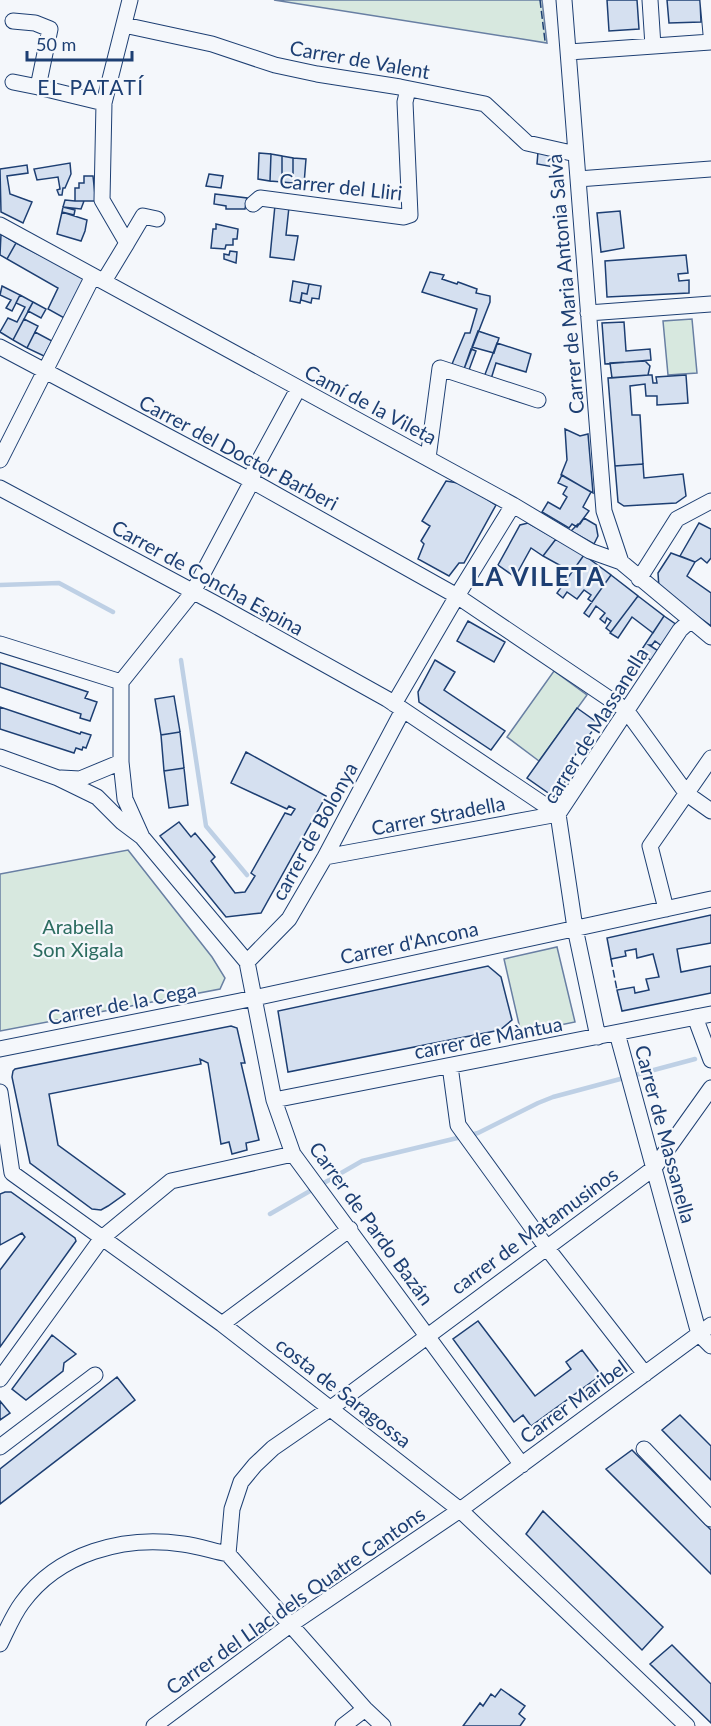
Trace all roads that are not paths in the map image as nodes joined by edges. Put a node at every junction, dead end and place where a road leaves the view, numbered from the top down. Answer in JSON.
{"nodes":[{"id":1,"x":130,"y":0,"type":"edge"},
{"id":2,"x":564,"y":0,"type":"edge"},
{"id":3,"x":650,"y":0,"type":"edge"},
{"id":4,"x":708,"y":0,"type":"edge"},
{"id":5,"x":13,"y":21,"type":"dead end"},
{"id":6,"x":124,"y":24,"type":"junction"},
{"id":7,"x":711,"y":34,"type":"edge"},
{"id":8,"x":711,"y":42,"type":"edge"},
{"id":9,"x":653,"y":46,"type":"junction"},
{"id":10,"x":568,"y":52,"type":"junction"},
{"id":11,"x":13,"y":82,"type":"dead end"},
{"id":12,"x":38,"y":87,"type":"junction"},
{"id":13,"x":408,"y":89,"type":"junction"},
{"id":14,"x":104,"y":103,"type":"junction"},
{"id":15,"x":576,"y":154,"type":"junction"},
{"id":16,"x":711,"y":169,"type":"edge"},
{"id":17,"x":578,"y":179,"type":"junction"},
{"id":18,"x":253,"y":204,"type":"dead end"},
{"id":19,"x":157,"y":219,"type":"dead end"},
{"id":20,"x":0,"y":225,"type":"edge"},
{"id":21,"x":127,"y":243,"type":"junction"},
{"id":22,"x":98,"y":278,"type":"junction"},
{"id":23,"x":711,"y":304,"type":"edge"},
{"id":24,"x":588,"y":314,"type":"junction"},
{"id":25,"x":0,"y":347,"type":"edge"},
{"id":26,"x":45,"y":372,"type":"junction"},
{"id":27,"x":298,"y":389,"type":"junction"},
{"id":28,"x":538,"y":400,"type":"dead end"},
{"id":29,"x":428,"y":458,"type":"junction"},
{"id":30,"x":0,"y":460,"type":"edge"},
{"id":31,"x":252,"y":481,"type":"junction"},
{"id":32,"x":0,"y":488,"type":"edge"},
{"id":33,"x":513,"y":505,"type":"junction"},
{"id":34,"x":709,"y":505,"type":"edge"},
{"id":35,"x":621,"y":562,"type":"junction"},
{"id":36,"x":639,"y":579,"type":"junction"},
{"id":37,"x":193,"y":592,"type":"junction"},
{"id":38,"x":457,"y":596,"type":"junction"},
{"id":39,"x":690,"y":621,"type":"junction"},
{"id":40,"x":711,"y":637,"type":"edge"},
{"id":41,"x":0,"y":644,"type":"edge"},
{"id":42,"x":121,"y":682,"type":"junction"},
{"id":43,"x":399,"y":707,"type":"junction"},
{"id":44,"x":626,"y":710,"type":"junction"},
{"id":45,"x":0,"y":757,"type":"edge"},
{"id":46,"x":711,"y":758,"type":"edge"},
{"id":47,"x":121,"y":762,"type":"junction"},
{"id":48,"x":58,"y":778,"type":"junction"},
{"id":49,"x":687,"y":794,"type":"junction"},
{"id":50,"x":711,"y":811,"type":"edge"},
{"id":51,"x":558,"y":814,"type":"junction"},
{"id":52,"x":142,"y":837,"type":"junction"},
{"id":53,"x":325,"y":857,"type":"junction"},
{"id":54,"x":711,"y":898,"type":"edge"},
{"id":55,"x":666,"y":909,"type":"junction"},
{"id":56,"x":575,"y":928,"type":"junction"},
{"id":57,"x":247,"y":962,"type":"junction"},
{"id":58,"x":253,"y":996,"type":"junction"},
{"id":59,"x":711,"y":1014,"type":"edge"},
{"id":60,"x":695,"y":1017,"type":"junction"},
{"id":61,"x":617,"y":1033,"type":"junction"},
{"id":62,"x":598,"y":1036,"type":"junction"},
{"id":63,"x":0,"y":1049,"type":"edge"},
{"id":64,"x":711,"y":1060,"type":"edge"},
{"id":65,"x":450,"y":1066,"type":"junction"},
{"id":66,"x":0,"y":1092,"type":"edge"},
{"id":67,"x":709,"y":1097,"type":"edge"},
{"id":68,"x":274,"y":1100,"type":"junction"},
{"id":69,"x":293,"y":1154,"type":"junction"},
{"id":70,"x":654,"y":1168,"type":"junction"},
{"id":71,"x":6,"y":1176,"type":"edge"},
{"id":72,"x":350,"y":1229,"type":"junction"},
{"id":73,"x":102,"y":1238,"type":"junction"},
{"id":74,"x":547,"y":1248,"type":"junction"},
{"id":75,"x":222,"y":1324,"type":"junction"},
{"id":76,"x":705,"y":1330,"type":"edge"},
{"id":77,"x":426,"y":1335,"type":"junction"},
{"id":78,"x":711,"y":1346,"type":"edge"},
{"id":79,"x":645,"y":1374,"type":"junction"},
{"id":80,"x":95,"y":1375,"type":"dead end"},
{"id":81,"x":0,"y":1379,"type":"edge"},
{"id":82,"x":331,"y":1408,"type":"junction"},
{"id":83,"x":0,"y":1447,"type":"edge"},
{"id":84,"x":644,"y":1449,"type":"dead end"},
{"id":85,"x":522,"y":1465,"type":"junction"},
{"id":86,"x":460,"y":1510,"type":"junction"},
{"id":87,"x":711,"y":1519,"type":"edge"},
{"id":88,"x":228,"y":1554,"type":"junction"},
{"id":89,"x":290,"y":1625,"type":"junction"},
{"id":90,"x":0,"y":1644,"type":"edge"},
{"id":91,"x":365,"y":1709,"type":"junction"},
{"id":92,"x":154,"y":1726,"type":"edge"},
{"id":93,"x":343,"y":1726,"type":"edge"},
{"id":94,"x":383,"y":1726,"type":"edge"},
{"id":95,"x":687,"y":1726,"type":"edge"}],
"edges":[{"from":1,"to":6,"type":"street"},
{"from":2,"to":10,"type":"street","name":"Carrer de Maria Antonia Salvà"},
{"from":3,"to":9,"type":"street"},
{"from":4,"to":7,"type":"street"},
{"from":5,"to":12,"type":"street"},
{"from":6,"to":13,"type":"street","name":"Carrer de Valent"},
{"from":6,"to":14,"type":"street"},
{"from":8,"to":9,"type":"street"},
{"from":9,"to":10,"type":"street"},
{"from":10,"to":15,"type":"street","name":"Carrer de Maria Antonia Salvà"},
{"from":11,"to":12,"type":"street"},
{"from":12,"to":14,"type":"street"},
{"from":13,"to":15,"type":"street","name":"Carrer de Valent"},
{"from":13,"to":18,"type":"street","name":"Carrer del Lliri"},
{"from":14,"to":21,"type":"street"},
{"from":15,"to":17,"type":"street","name":"Carrer de Maria Antonia Salvà"},
{"from":16,"to":17,"type":"street"},
{"from":17,"to":24,"type":"street","name":"Carrer de Maria Antonia Salvà"},
{"from":19,"to":21,"type":"street"},
{"from":20,"to":22,"type":"street","name":"Camí de la Vileta"},
{"from":21,"to":22,"type":"street"},
{"from":22,"to":26,"type":"street"},
{"from":22,"to":27,"type":"street","name":"Camí de la Vileta"},
{"from":23,"to":24,"type":"street"},
{"from":24,"to":35,"type":"street","name":"Carrer de Maria Antonia Salvà"},
{"from":25,"to":26,"type":"street","name":"Carrer del Doctor Barberi"},
{"from":26,"to":30,"type":"street"},
{"from":26,"to":31,"type":"street","name":"Carrer del Doctor Barberi"},
{"from":27,"to":29,"type":"street","name":"Camí de la Vileta"},
{"from":27,"to":31,"type":"street"},
{"from":28,"to":29,"type":"street"},
{"from":29,"to":33,"type":"street","name":"Camí de la Vileta"},
{"from":31,"to":37,"type":"street"},
{"from":31,"to":38,"type":"street","name":"Carrer del Doctor Barberi"},
{"from":32,"to":37,"type":"street","name":"Carrer de Concha Espina"},
{"from":33,"to":35,"type":"street","name":"Camí de la Vileta"},
{"from":33,"to":38,"type":"street","name":"carrer de Bolonya"},
{"from":34,"to":36,"type":"street"},
{"from":35,"to":36,"type":"street","name":"Camí de la Vileta"},
{"from":36,"to":39,"type":"street","name":"Camí de la Vileta"},
{"from":37,"to":42,"type":"street"},
{"from":37,"to":43,"type":"street","name":"Carrer de Concha Espina"},
{"from":38,"to":43,"type":"street","name":"carrer de Bolonya"},
{"from":38,"to":44,"type":"street","name":"Carrer del Doctor Barberi"},
{"from":39,"to":40,"type":"street","name":"Camí de la Vileta"},
{"from":39,"to":44,"type":"street","name":"carrer de Massanella"},
{"from":41,"to":42,"type":"street"},
{"from":42,"to":47,"type":"street"},
{"from":43,"to":51,"type":"street","name":"Carrer de Concha Espina"},
{"from":43,"to":53,"type":"street","name":"carrer de Bolonya"},
{"from":44,"to":49,"type":"street"},
{"from":44,"to":51,"type":"street","name":"carrer de Massanella"},
{"from":45,"to":48,"type":"street"},
{"from":46,"to":49,"type":"street"},
{"from":47,"to":48,"type":"street"},
{"from":47,"to":52,"type":"street"},
{"from":48,"to":52,"type":"street"},
{"from":49,"to":50,"type":"street"},
{"from":49,"to":55,"type":"street"},
{"from":51,"to":53,"type":"street","name":"Carrer Stradella"},
{"from":51,"to":56,"type":"street","name":"carrer de Massanella"},
{"from":52,"to":57,"type":"street"},
{"from":53,"to":57,"type":"street","name":"carrer de Bolonya"},
{"from":54,"to":55,"type":"street","name":"Carrer d'Ancona"},
{"from":55,"to":56,"type":"street","name":"Carrer d'Ancona"},
{"from":56,"to":58,"type":"street","name":"Carrer d'Ancona"},
{"from":56,"to":62,"type":"street","name":"carrer de Massanella"},
{"from":57,"to":58,"type":"street","name":"Carrer de Pardo Bazán"},
{"from":58,"to":63,"type":"street","name":"Carrer de la Cega"},
{"from":58,"to":68,"type":"street","name":"Carrer de Pardo Bazán"},
{"from":59,"to":60,"type":"street","name":"carrer de Màntua"},
{"from":60,"to":61,"type":"street","name":"carrer de Màntua"},
{"from":60,"to":64,"type":"street"},
{"from":61,"to":62,"type":"street","name":"carrer de Màntua"},
{"from":61,"to":70,"type":"street","name":"Carrer de Massanella"},
{"from":62,"to":65,"type":"street","name":"carrer de Màntua"},
{"from":65,"to":68,"type":"street","name":"carrer de Màntua"},
{"from":65,"to":74,"type":"street"},
{"from":66,"to":71,"type":"street","name":"costa de Saragossa"},
{"from":67,"to":70,"type":"street","name":"carrer de Matamusinos"},
{"from":68,"to":69,"type":"street","name":"Carrer de Pardo Bazán"},
{"from":69,"to":72,"type":"street","name":"Carrer de Pardo Bazán"},
{"from":69,"to":73,"type":"street"},
{"from":70,"to":74,"type":"street","name":"carrer de Matamusinos"},
{"from":70,"to":76,"type":"street","name":"Carrer de Massanella"},
{"from":71,"to":73,"type":"street","name":"costa de Saragossa"},
{"from":72,"to":75,"type":"street"},
{"from":72,"to":77,"type":"street","name":"Carrer de Pardo Bazán"},
{"from":73,"to":75,"type":"street","name":"costa de Saragossa"},
{"from":73,"to":81,"type":"street"},
{"from":74,"to":77,"type":"street","name":"carrer de Matamusinos"},
{"from":74,"to":79,"type":"street"},
{"from":75,"to":82,"type":"street","name":"costa de Saragossa"},
{"from":76,"to":78,"type":"street","name":"Carrer de Massanella"},
{"from":76,"to":79,"type":"street","name":"Carrer Maribel"},
{"from":77,"to":82,"type":"street","name":"carrer de Matamusinos"},
{"from":77,"to":85,"type":"street","name":"Carrer de Pardo Bazán"},
{"from":79,"to":85,"type":"street","name":"Carrer Maribel"},
{"from":80,"to":83,"type":"street"},
{"from":82,"to":86,"type":"street","name":"costa de Saragossa"},
{"from":82,"to":88,"type":"street","name":"carrer de Matamusinos"},
{"from":84,"to":87,"type":"street"},
{"from":85,"to":86,"type":"street","name":"Carrer Maribel"},
{"from":86,"to":89,"type":"street","name":"Carrer del Llac dels Quatre Cantons"},
{"from":86,"to":95,"type":"street","name":"costa de Saragossa"},
{"from":88,"to":89,"type":"street"},
{"from":88,"to":90,"type":"street"},
{"from":89,"to":91,"type":"street"},
{"from":89,"to":92,"type":"street","name":"Carrer del Llac dels Quatre Cantons"},
{"from":91,"to":93,"type":"street"},
{"from":91,"to":94,"type":"street"}]}
